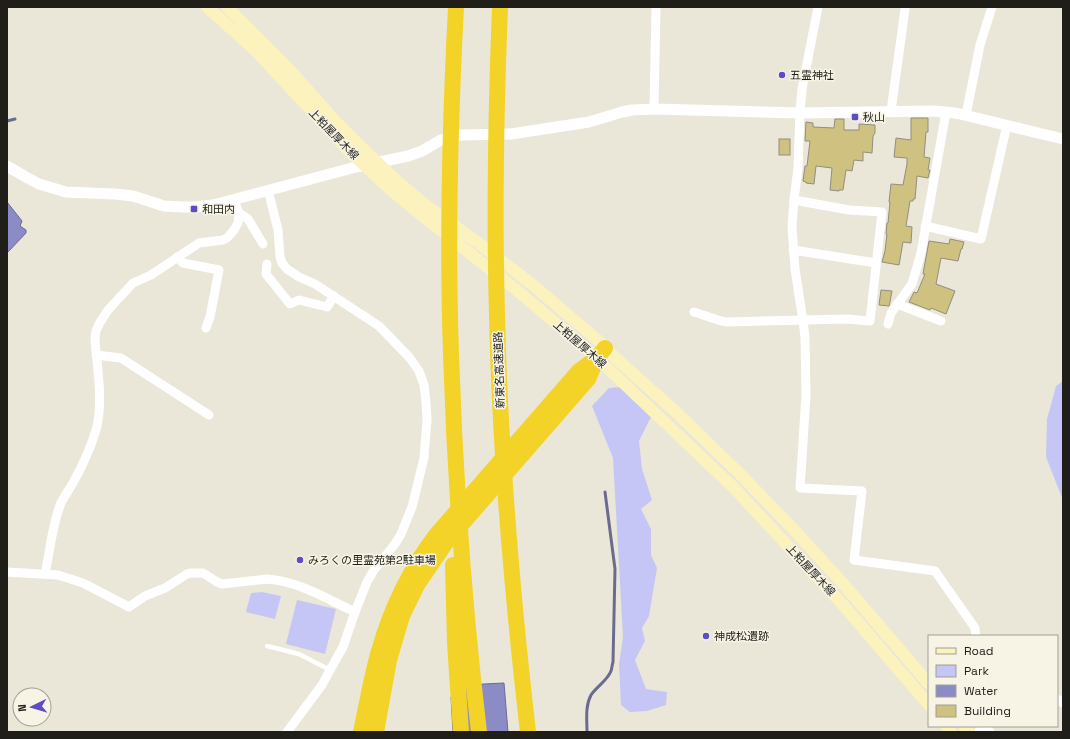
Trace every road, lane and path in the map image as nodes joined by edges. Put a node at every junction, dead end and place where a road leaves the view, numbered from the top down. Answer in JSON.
{"nodes":[{"id":1,"x":207,"y":7,"type":"edge"},
{"id":2,"x":227,"y":7,"type":"edge"},
{"id":3,"x":456,"y":7,"type":"edge"},
{"id":4,"x":500,"y":7,"type":"edge"},
{"id":5,"x":656,"y":7,"type":"edge"},
{"id":6,"x":818,"y":7,"type":"edge"},
{"id":7,"x":992,"y":7,"type":"edge"},
{"id":8,"x":905,"y":9,"type":"dead end"},
{"id":9,"x":654,"y":109,"type":"junction"},
{"id":10,"x":891,"y":111,"type":"junction"},
{"id":11,"x":946,"y":112,"type":"junction"},
{"id":12,"x":800,"y":113,"type":"junction"},
{"id":13,"x":966,"y":116,"type":"junction"},
{"id":14,"x":1007,"y":125,"type":"junction"},
{"id":15,"x":332,"y":126,"type":"junction"},
{"id":16,"x":1063,"y":139,"type":"edge"},
{"id":17,"x":7,"y":166,"type":"edge"},
{"id":18,"x":268,"y":190,"type":"junction"},
{"id":19,"x":234,"y":200,"type":"junction"},
{"id":20,"x":794,"y":200,"type":"junction"},
{"id":21,"x":239,"y":213,"type":"junction"},
{"id":22,"x":926,"y":226,"type":"junction"},
{"id":23,"x":264,"y":244,"type":"dead end"},
{"id":24,"x":793,"y":250,"type":"junction"},
{"id":25,"x":177,"y":257,"type":"junction"},
{"id":26,"x":876,"y":263,"type":"junction"},
{"id":27,"x":267,"y":264,"type":"dead end"},
{"id":28,"x":334,"y":296,"type":"junction"},
{"id":29,"x":897,"y":304,"type":"junction"},
{"id":30,"x":694,"y":312,"type":"dead end"},
{"id":31,"x":803,"y":321,"type":"junction"},
{"id":32,"x":941,"y":321,"type":"dead end"},
{"id":33,"x":888,"y":324,"type":"dead end"},
{"id":34,"x":206,"y":328,"type":"dead end"},
{"id":35,"x":451,"y":353,"type":"junction"},
{"id":36,"x":601,"y":353,"type":"junction"},
{"id":37,"x":96,"y":355,"type":"junction"},
{"id":38,"x":210,"y":415,"type":"dead end"},
{"id":39,"x":471,"y":504,"type":"junction"},
{"id":40,"x":7,"y":572,"type":"edge"},
{"id":41,"x":45,"y":574,"type":"junction"},
{"id":42,"x":355,"y":612,"type":"junction"},
{"id":43,"x":976,"y":635,"type":"edge"},
{"id":44,"x":267,"y":646,"type":"dead end"},
{"id":45,"x":519,"y":651,"type":"junction"},
{"id":46,"x":906,"y":656,"type":"junction"},
{"id":47,"x":895,"y":665,"type":"junction"},
{"id":48,"x":330,"y":670,"type":"junction"},
{"id":49,"x":928,"y":683,"type":"edge"},
{"id":50,"x":928,"y":704,"type":"edge"},
{"id":51,"x":287,"y":732,"type":"edge"},
{"id":52,"x":361,"y":732,"type":"edge"},
{"id":53,"x":376,"y":732,"type":"edge"},
{"id":54,"x":461,"y":732,"type":"edge"},
{"id":55,"x":479,"y":732,"type":"edge"},
{"id":56,"x":528,"y":732,"type":"edge"},
{"id":57,"x":532,"y":732,"type":"edge"},
{"id":58,"x":978,"y":732,"type":"edge"},
{"id":59,"x":990,"y":732,"type":"edge"}],
"edges":[{"from":1,"to":15,"type":"main road","name":"上粕屋厚木線"},
{"from":2,"to":15,"type":"main road","name":"上粕屋厚木線"},
{"from":3,"to":35,"type":"highway"},
{"from":4,"to":45,"type":"highway","name":"新東名高速道路"},
{"from":5,"to":9,"type":"street"},
{"from":6,"to":12,"type":"street"},
{"from":7,"to":13,"type":"street"},
{"from":8,"to":10,"type":"street"},
{"from":9,"to":12,"type":"street"},
{"from":9,"to":18,"type":"street"},
{"from":10,"to":11,"type":"street"},
{"from":10,"to":12,"type":"street"},
{"from":11,"to":13,"type":"street"},
{"from":11,"to":22,"type":"street"},
{"from":12,"to":20,"type":"street"},
{"from":13,"to":14,"type":"street"},
{"from":14,"to":16,"type":"street"},
{"from":14,"to":22,"type":"street"},
{"from":15,"to":36,"type":"main road","name":"上粕屋厚木線"},
{"from":17,"to":19,"type":"street"},
{"from":18,"to":19,"type":"street"},
{"from":18,"to":28,"type":"street"},
{"from":19,"to":21,"type":"street"},
{"from":20,"to":24,"type":"street"},
{"from":20,"to":26,"type":"street"},
{"from":21,"to":23,"type":"street"},
{"from":21,"to":25,"type":"street"},
{"from":22,"to":29,"type":"street"},
{"from":24,"to":26,"type":"street"},
{"from":24,"to":31,"type":"street"},
{"from":25,"to":34,"type":"street"},
{"from":25,"to":37,"type":"street"},
{"from":26,"to":31,"type":"street"},
{"from":27,"to":28,"type":"street"},
{"from":28,"to":42,"type":"street"},
{"from":29,"to":32,"type":"street"},
{"from":29,"to":33,"type":"street"},
{"from":30,"to":31,"type":"street"},
{"from":31,"to":43,"type":"street"},
{"from":35,"to":54,"type":"highway"},
{"from":35,"to":55,"type":"highway"},
{"from":36,"to":39,"type":"highway"},
{"from":36,"to":46,"type":"main road","name":"上粕屋厚木線"},
{"from":36,"to":47,"type":"main road","name":"上粕屋厚木線"},
{"from":37,"to":38,"type":"street"},
{"from":37,"to":41,"type":"street"},
{"from":39,"to":52,"type":"highway"},
{"from":39,"to":53,"type":"highway"},
{"from":40,"to":41,"type":"street"},
{"from":41,"to":42,"type":"street"},
{"from":42,"to":48,"type":"street"},
{"from":44,"to":48,"type":"lane"},
{"from":45,"to":56,"type":"highway","name":"新東名高速道路"},
{"from":45,"to":57,"type":"highway"},
{"from":46,"to":47,"type":"street"},
{"from":46,"to":49,"type":"main road","name":"上粕屋厚木線"},
{"from":47,"to":50,"type":"main road","name":"上粕屋厚木線"},
{"from":48,"to":51,"type":"street"},
{"from":58,"to":59,"type":"street"}]}
